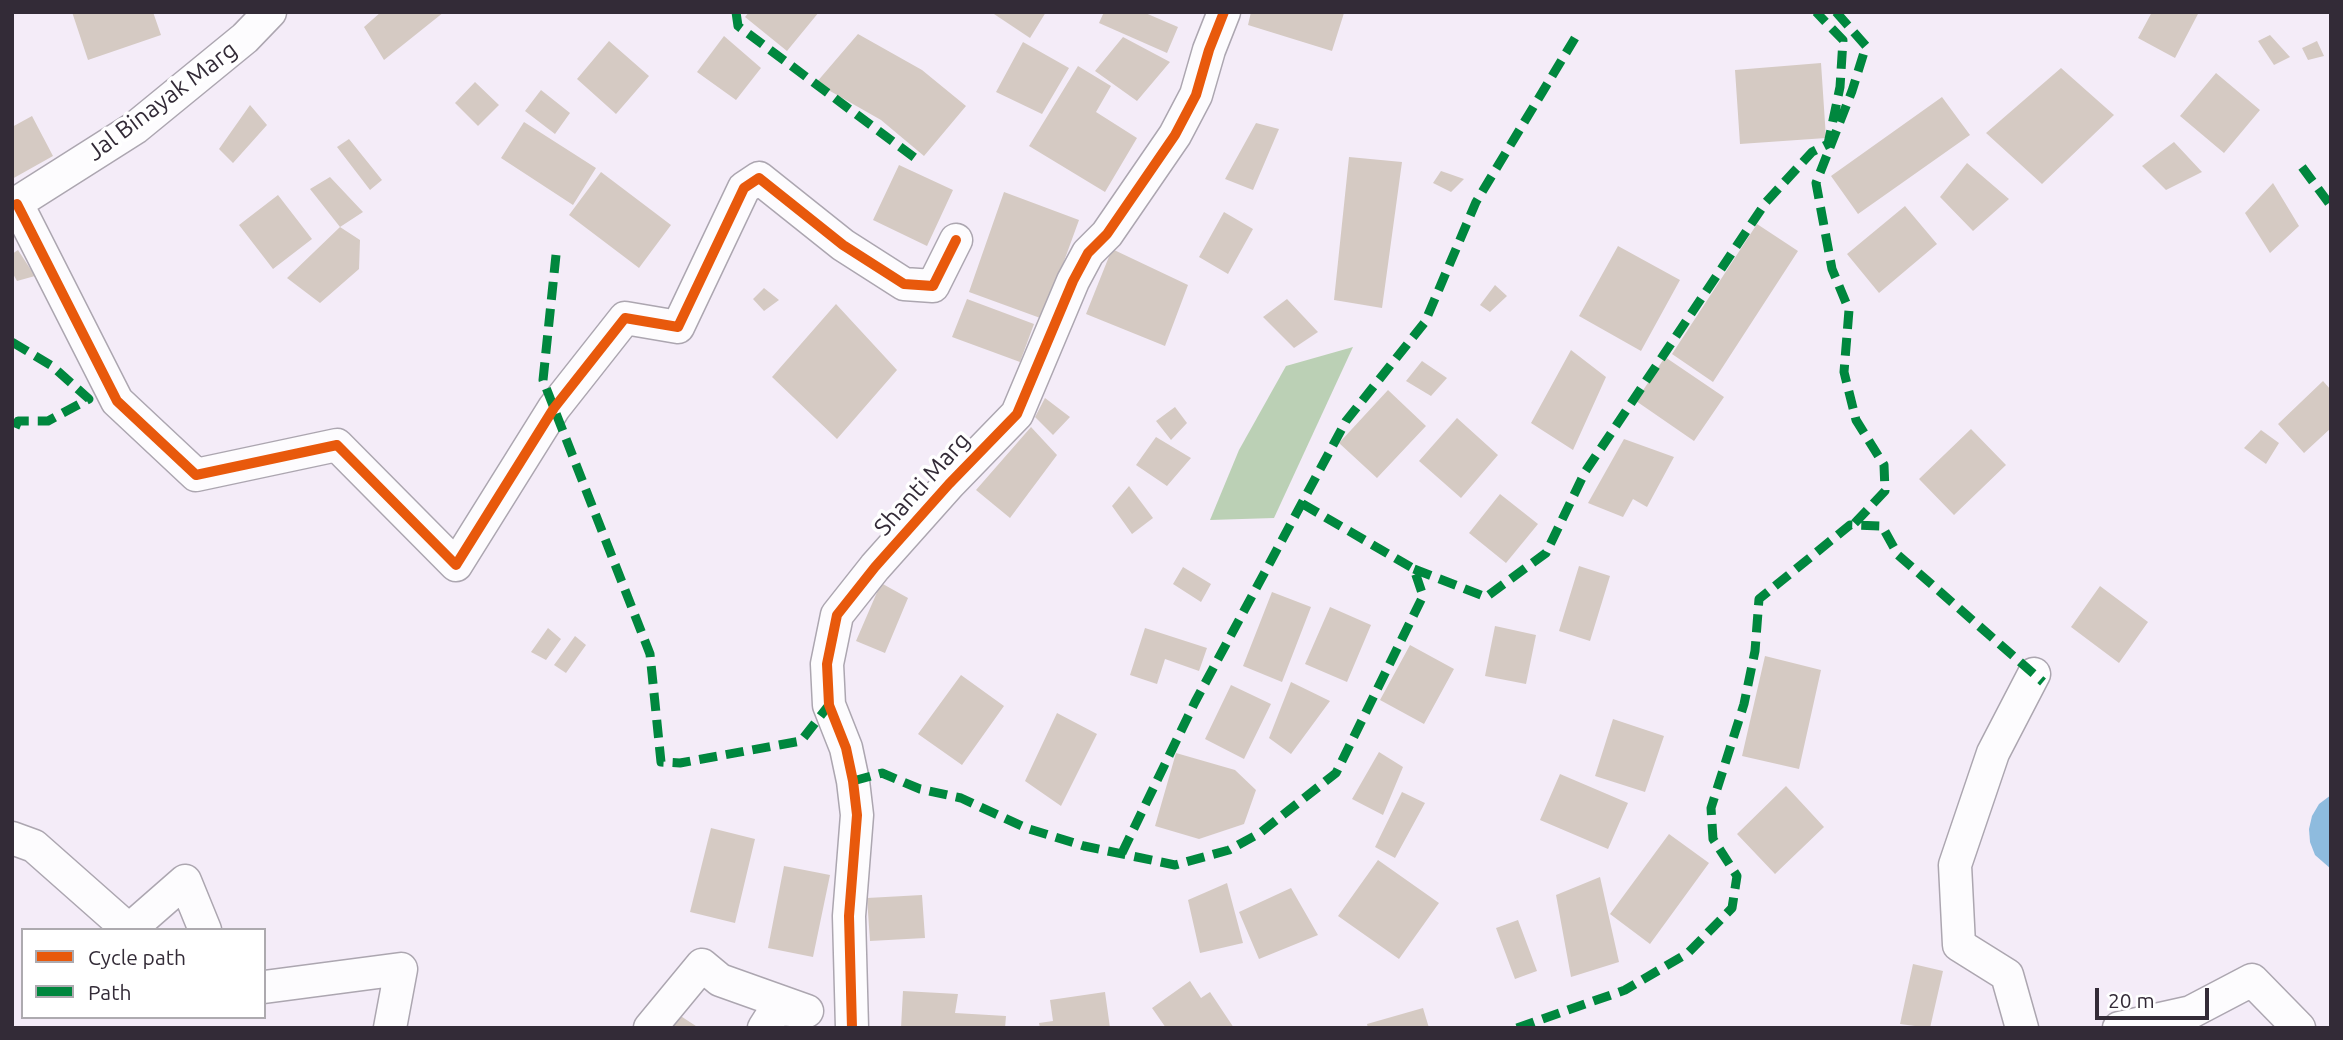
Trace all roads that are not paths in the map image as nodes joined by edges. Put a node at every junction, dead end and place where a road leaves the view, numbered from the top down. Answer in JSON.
{"nodes":[{"id":1,"x":270,"y":12,"type":"edge"},
{"id":2,"x":1224,"y":12,"type":"edge"},
{"id":3,"x":15,"y":205,"type":"edge"},
{"id":4,"x":956,"y":240,"type":"dead end"},
{"id":5,"x":2034,"y":674,"type":"dead end"},
{"id":6,"x":12,"y":838,"type":"edge"},
{"id":7,"x":127,"y":928,"type":"edge"},
{"id":8,"x":131,"y":928,"type":"edge"},
{"id":9,"x":204,"y":928,"type":"edge"},
{"id":10,"x":266,"y":987,"type":"edge"},
{"id":11,"x":807,"y":1011,"type":"junction"},
{"id":12,"x":852,"y":1025,"type":"edge"},
{"id":13,"x":390,"y":1028,"type":"edge"},
{"id":14,"x":650,"y":1028,"type":"edge"},
{"id":15,"x":764,"y":1028,"type":"edge"},
{"id":16,"x":2022,"y":1028,"type":"edge"},
{"id":17,"x":2119,"y":1028,"type":"edge"},
{"id":18,"x":2299,"y":1028,"type":"edge"}],
"edges":[{"from":1,"to":3,"type":"street","name":"Jal Binayak Marg"},
{"from":2,"to":12,"type":"street","name":"Shanti Marg"},
{"from":3,"to":4,"type":"street"},
{"from":5,"to":16,"type":"street"},
{"from":6,"to":7,"type":"street"},
{"from":8,"to":9,"type":"street"},
{"from":10,"to":13,"type":"street"},
{"from":11,"to":12,"type":"street"},
{"from":11,"to":14,"type":"street"},
{"from":11,"to":15,"type":"street"},
{"from":17,"to":18,"type":"street"}]}
